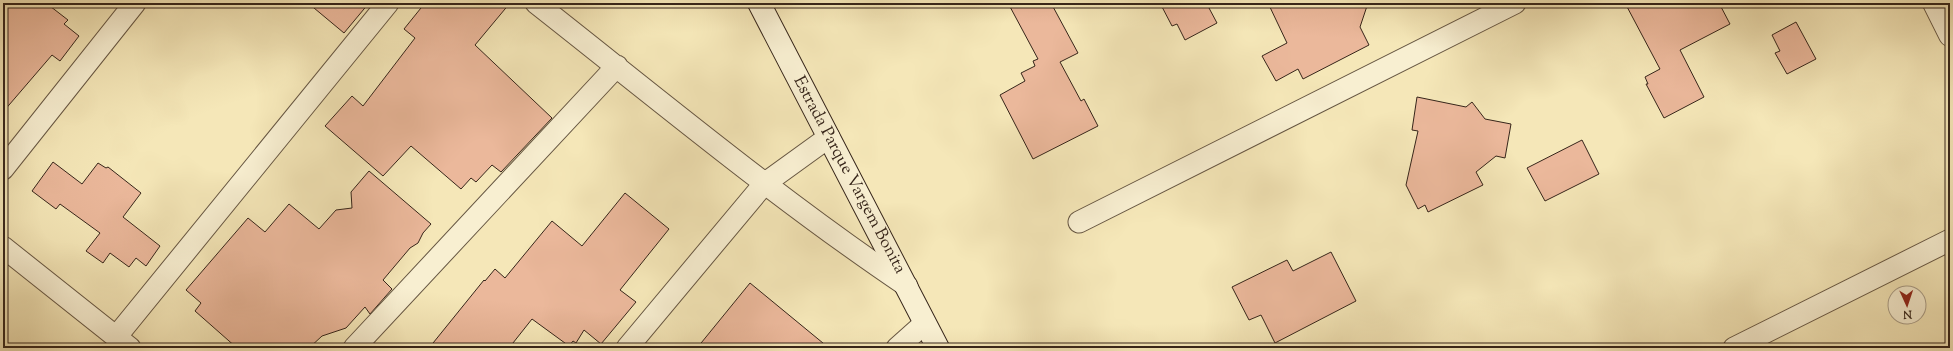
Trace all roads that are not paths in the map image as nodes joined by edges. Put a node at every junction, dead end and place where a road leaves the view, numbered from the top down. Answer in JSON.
{"nodes":[{"id":1,"x":135,"y":3,"type":"edge"},
{"id":2,"x":388,"y":3,"type":"edge"},
{"id":3,"x":536,"y":3,"type":"edge"},
{"id":4,"x":759,"y":3,"type":"edge"},
{"id":5,"x":1515,"y":3,"type":"edge"},
{"id":6,"x":1934,"y":3,"type":"edge"},
{"id":7,"x":1950,"y":35,"type":"edge"},
{"id":8,"x":617,"y":66,"type":"junction"},
{"id":9,"x":829,"y":138,"type":"junction"},
{"id":10,"x":3,"y":169,"type":"edge"},
{"id":11,"x":764,"y":184,"type":"junction"},
{"id":12,"x":1079,"y":222,"type":"dead end"},
{"id":13,"x":1950,"y":240,"type":"edge"},
{"id":14,"x":3,"y":247,"type":"edge"},
{"id":15,"x":907,"y":286,"type":"junction"},
{"id":16,"x":925,"y":323,"type":"junction"},
{"id":17,"x":124,"y":342,"type":"edge"},
{"id":18,"x":354,"y":348,"type":"edge"},
{"id":19,"x":627,"y":348,"type":"edge"},
{"id":20,"x":897,"y":348,"type":"edge"},
{"id":21,"x":938,"y":348,"type":"edge"},
{"id":22,"x":1734,"y":348,"type":"edge"}],
"edges":[{"from":1,"to":10,"type":"street"},
{"from":2,"to":17,"type":"street"},
{"from":3,"to":8,"type":"street"},
{"from":4,"to":9,"type":"main road","name":"Estrada Parque Vargem Bonita"},
{"from":5,"to":12,"type":"street"},
{"from":6,"to":7,"type":"main road"},
{"from":8,"to":11,"type":"street"},
{"from":8,"to":18,"type":"street"},
{"from":9,"to":11,"type":"street"},
{"from":9,"to":15,"type":"main road","name":"Estrada Parque Vargem Bonita"},
{"from":11,"to":15,"type":"street"},
{"from":11,"to":19,"type":"street"},
{"from":13,"to":22,"type":"street"},
{"from":14,"to":17,"type":"street"},
{"from":15,"to":16,"type":"main road","name":"Estrada Parque Vargem Bonita"},
{"from":16,"to":20,"type":"street"},
{"from":16,"to":21,"type":"main road","name":"Estrada Parque Vargem Bonita"}]}
